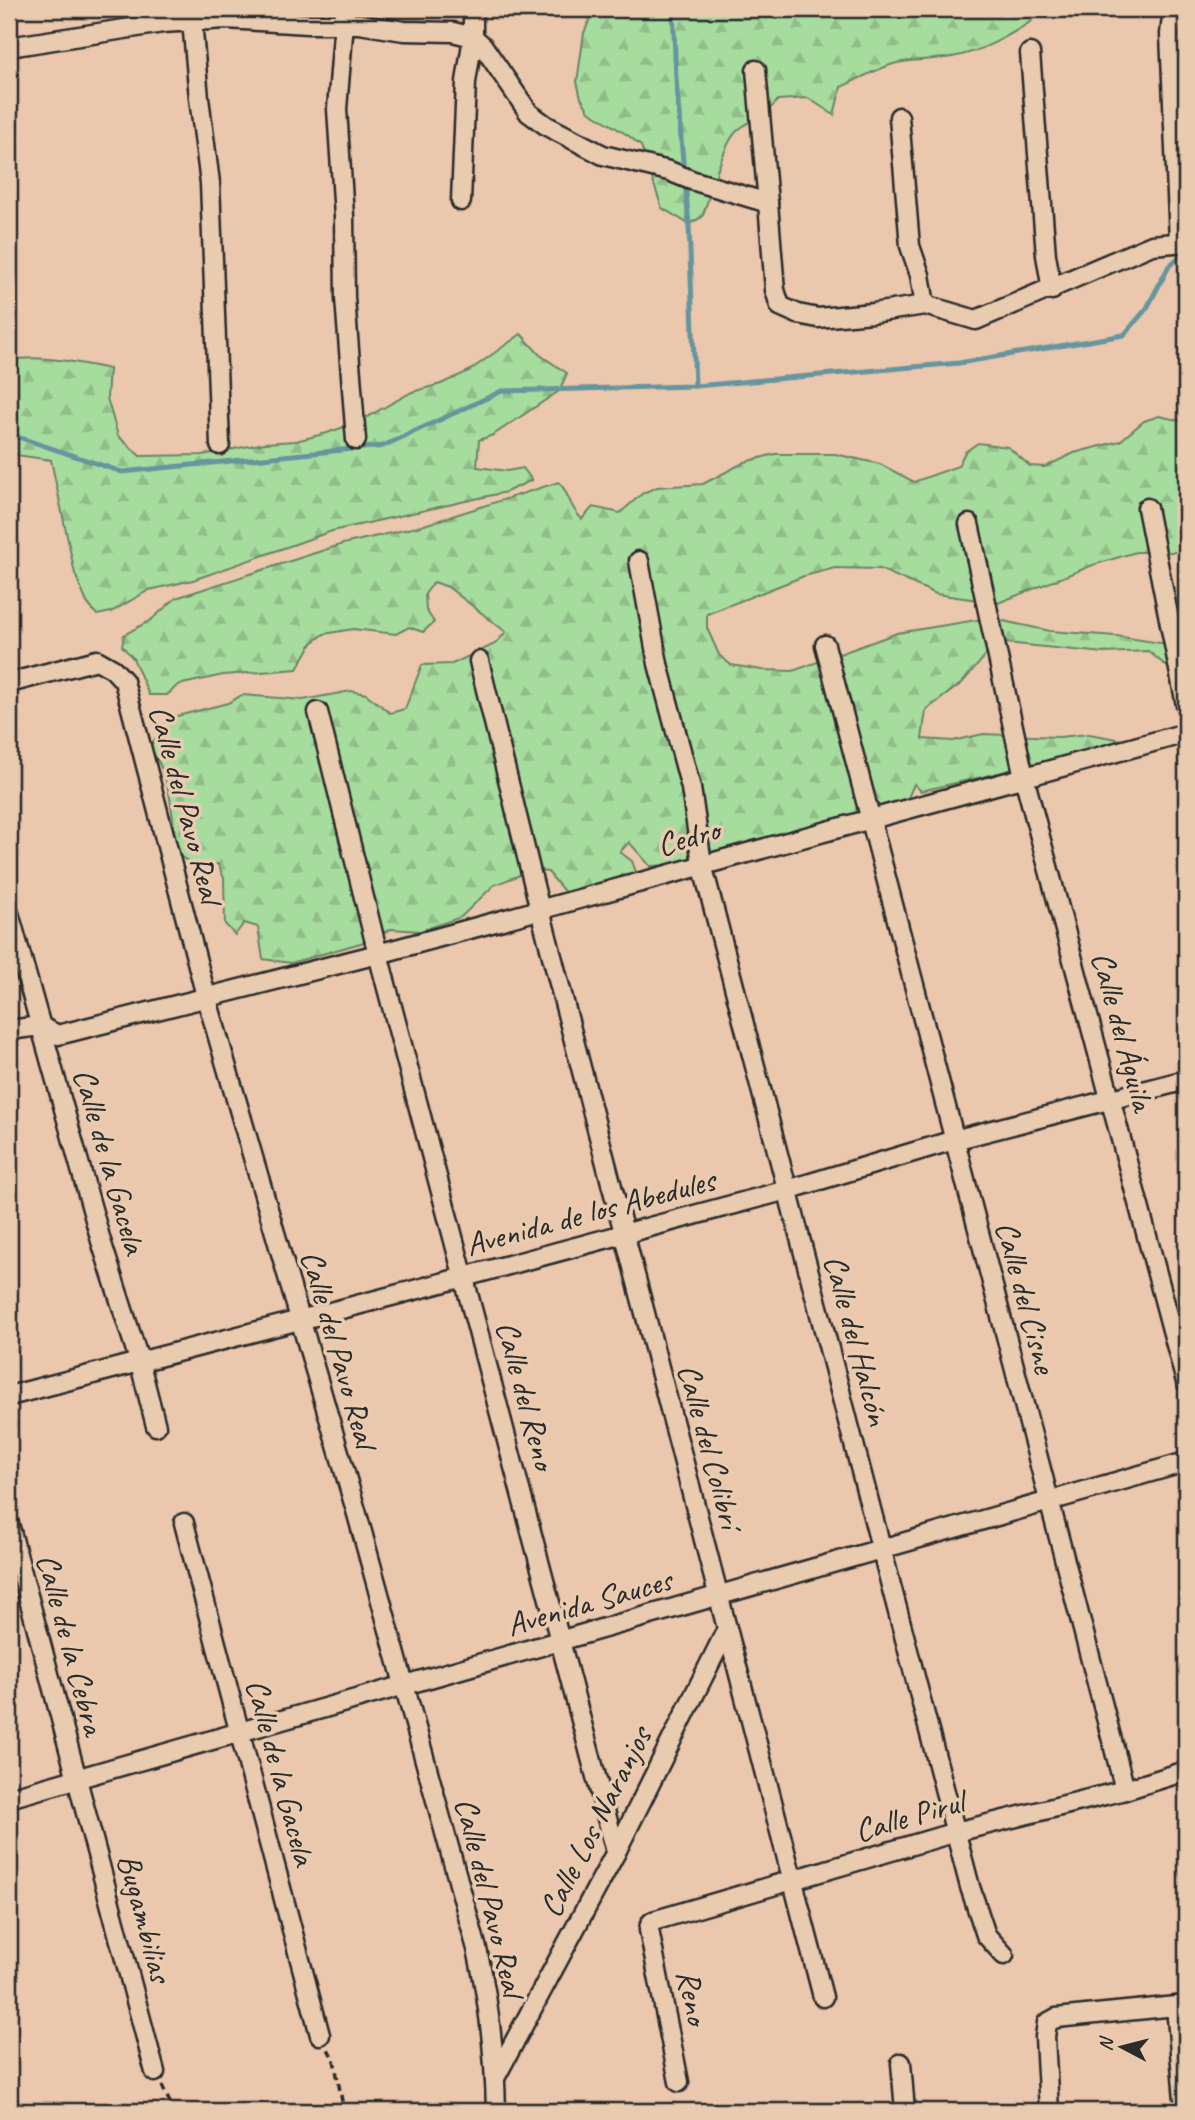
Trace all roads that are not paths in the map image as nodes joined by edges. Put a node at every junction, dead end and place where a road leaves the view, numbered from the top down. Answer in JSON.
{"nodes":[{"id":1,"x":473,"y":9,"type":"edge"},
{"id":2,"x":1173,"y":9,"type":"edge"},
{"id":3,"x":227,"y":14,"type":"edge"},
{"id":4,"x":344,"y":16,"type":"edge"},
{"id":5,"x":192,"y":22,"type":"junction"},
{"id":6,"x":473,"y":37,"type":"junction"},
{"id":7,"x":9,"y":47,"type":"edge"},
{"id":8,"x":1030,"y":53,"type":"dead end"},
{"id":9,"x":756,"y":70,"type":"dead end"},
{"id":10,"x":899,"y":117,"type":"dead end"},
{"id":11,"x":461,"y":201,"type":"dead end"},
{"id":12,"x":768,"y":203,"type":"junction"},
{"id":13,"x":1182,"y":242,"type":"edge"},
{"id":14,"x":1052,"y":290,"type":"junction"},
{"id":15,"x":925,"y":304,"type":"junction"},
{"id":16,"x":356,"y":440,"type":"dead end"},
{"id":17,"x":220,"y":445,"type":"dead end"},
{"id":18,"x":1147,"y":508,"type":"dead end"},
{"id":19,"x":970,"y":524,"type":"dead end"},
{"id":20,"x":639,"y":561,"type":"dead end"},
{"id":21,"x":825,"y":645,"type":"dead end"},
{"id":22,"x":480,"y":661,"type":"dead end"},
{"id":23,"x":9,"y":683,"type":"edge"},
{"id":24,"x":1186,"y":705,"type":"edge"},
{"id":25,"x":317,"y":712,"type":"dead end"},
{"id":26,"x":1186,"y":733,"type":"edge"},
{"id":27,"x":1024,"y":777,"type":"junction"},
{"id":28,"x":870,"y":818,"type":"junction"},
{"id":29,"x":702,"y":864,"type":"junction"},
{"id":30,"x":540,"y":910,"type":"junction"},
{"id":31,"x":9,"y":912,"type":"edge"},
{"id":32,"x":378,"y":954,"type":"junction"},
{"id":33,"x":206,"y":996,"type":"junction"},
{"id":34,"x":40,"y":1026,"type":"junction"},
{"id":35,"x":9,"y":1030,"type":"edge"},
{"id":36,"x":1186,"y":1080,"type":"edge"},
{"id":37,"x":1111,"y":1100,"type":"junction"},
{"id":38,"x":954,"y":1140,"type":"junction"},
{"id":39,"x":787,"y":1190,"type":"junction"},
{"id":40,"x":624,"y":1233,"type":"junction"},
{"id":41,"x":464,"y":1276,"type":"junction"},
{"id":42,"x":299,"y":1319,"type":"junction"},
{"id":43,"x":139,"y":1360,"type":"junction"},
{"id":44,"x":1186,"y":1382,"type":"edge"},
{"id":45,"x":9,"y":1396,"type":"edge"},
{"id":46,"x":156,"y":1426,"type":"dead end"},
{"id":47,"x":1186,"y":1462,"type":"edge"},
{"id":48,"x":1049,"y":1501,"type":"junction"},
{"id":49,"x":184,"y":1523,"type":"dead end"},
{"id":50,"x":9,"y":1524,"type":"edge"},
{"id":51,"x":881,"y":1549,"type":"junction"},
{"id":52,"x":718,"y":1596,"type":"junction"},
{"id":53,"x":727,"y":1629,"type":"junction"},
{"id":54,"x":560,"y":1641,"type":"junction"},
{"id":55,"x":405,"y":1685,"type":"junction"},
{"id":56,"x":239,"y":1732,"type":"junction"},
{"id":57,"x":1186,"y":1771,"type":"edge"},
{"id":58,"x":76,"y":1779,"type":"junction"},
{"id":59,"x":1125,"y":1790,"type":"junction"},
{"id":60,"x":9,"y":1798,"type":"edge"},
{"id":61,"x":956,"y":1832,"type":"junction"},
{"id":62,"x":616,"y":1852,"type":"junction"},
{"id":63,"x":792,"y":1881,"type":"junction"},
{"id":64,"x":650,"y":1924,"type":"joint"},
{"id":65,"x":1004,"y":1955,"type":"dead end"},
{"id":66,"x":823,"y":1997,"type":"dead end"},
{"id":67,"x":1181,"y":2006,"type":"edge"},
{"id":68,"x":320,"y":2035,"type":"road end"},
{"id":69,"x":901,"y":2063,"type":"dead end"},
{"id":70,"x":155,"y":2072,"type":"road end"},
{"id":71,"x":495,"y":2078,"type":"junction"},
{"id":72,"x":679,"y":2082,"type":"dead end"},
{"id":73,"x":496,"y":2111,"type":"edge"},
{"id":74,"x":905,"y":2111,"type":"edge"},
{"id":75,"x":1049,"y":2111,"type":"edge"},
{"id":76,"x":1185,"y":2111,"type":"edge"}],
"edges":[{"from":1,"to":6,"type":"street"},
{"from":2,"to":13,"type":"street"},
{"from":3,"to":4,"type":"street"},
{"from":3,"to":5,"type":"street"},
{"from":4,"to":6,"type":"street"},
{"from":4,"to":16,"type":"street"},
{"from":5,"to":7,"type":"street"},
{"from":5,"to":17,"type":"street"},
{"from":6,"to":11,"type":"street"},
{"from":6,"to":12,"type":"street"},
{"from":8,"to":14,"type":"street"},
{"from":9,"to":12,"type":"street"},
{"from":10,"to":15,"type":"street"},
{"from":12,"to":15,"type":"street"},
{"from":13,"to":14,"type":"street"},
{"from":14,"to":15,"type":"street"},
{"from":18,"to":24,"type":"street"},
{"from":19,"to":27,"type":"street","name":"Calle del Águila"},
{"from":20,"to":29,"type":"street","name":"Calle del Halcón"},
{"from":21,"to":28,"type":"street","name":"Calle del Cisne"},
{"from":22,"to":30,"type":"street","name":"Calle del Colibrí"},
{"from":23,"to":33,"type":"street","name":"Calle del Pavo Real"},
{"from":25,"to":32,"type":"street","name":"Calle del Reno"},
{"from":26,"to":27,"type":"street","name":"Cedro"},
{"from":27,"to":28,"type":"street","name":"Cedro"},
{"from":27,"to":37,"type":"street","name":"Calle del Águila"},
{"from":28,"to":29,"type":"street","name":"Cedro"},
{"from":28,"to":38,"type":"street","name":"Calle del Cisne"},
{"from":29,"to":30,"type":"street","name":"Cedro"},
{"from":29,"to":39,"type":"street","name":"Calle del Halcón"},
{"from":30,"to":32,"type":"street","name":"Cedro"},
{"from":30,"to":40,"type":"street","name":"Calle del Colibrí"},
{"from":31,"to":34,"type":"street","name":"Calle de la Gacela"},
{"from":32,"to":33,"type":"street","name":"Cedro"},
{"from":32,"to":41,"type":"street","name":"Calle del Reno"},
{"from":33,"to":34,"type":"street","name":"Cedro"},
{"from":33,"to":42,"type":"street","name":"Calle del Pavo Real"},
{"from":34,"to":35,"type":"street","name":"Cedro"},
{"from":34,"to":43,"type":"street","name":"Calle de la Gacela"},
{"from":36,"to":37,"type":"street","name":"Avenida de los Abedules"},
{"from":37,"to":38,"type":"street","name":"Avenida de los Abedules"},
{"from":37,"to":44,"type":"street","name":"Calle del Águila"},
{"from":38,"to":39,"type":"street","name":"Avenida de los Abedules"},
{"from":38,"to":48,"type":"street","name":"Calle del Cisne"},
{"from":39,"to":40,"type":"street","name":"Avenida de los Abedules"},
{"from":39,"to":51,"type":"street","name":"Calle del Halcón"},
{"from":40,"to":41,"type":"street","name":"Avenida de los Abedules"},
{"from":40,"to":52,"type":"street","name":"Calle del Colibrí"},
{"from":41,"to":42,"type":"street","name":"Avenida de los Abedules"},
{"from":41,"to":54,"type":"street","name":"Calle del Reno"},
{"from":42,"to":43,"type":"street","name":"Avenida de los Abedules"},
{"from":42,"to":55,"type":"street","name":"Calle del Pavo Real"},
{"from":43,"to":45,"type":"street","name":"Avenida de los Abedules"},
{"from":43,"to":46,"type":"street","name":"Calle de la Gacela"},
{"from":47,"to":48,"type":"street","name":"Avenida Sauces"},
{"from":48,"to":51,"type":"street","name":"Avenida Sauces"},
{"from":48,"to":59,"type":"street","name":"Calle del Cisne"},
{"from":49,"to":56,"type":"street","name":"Calle de la Gacela"},
{"from":50,"to":58,"type":"street","name":"Calle de la Cebra"},
{"from":51,"to":52,"type":"street","name":"Avenida Sauces"},
{"from":51,"to":61,"type":"street","name":"Calle del Halcón"},
{"from":52,"to":53,"type":"street","name":"Calle del Colibrí"},
{"from":52,"to":54,"type":"street","name":"Avenida Sauces"},
{"from":53,"to":62,"type":"street","name":"Calle Los Naranjos"},
{"from":53,"to":63,"type":"street","name":"Calle del Colibrí"},
{"from":54,"to":55,"type":"street","name":"Avenida Sauces"},
{"from":54,"to":62,"type":"street","name":"Calle del Reno"},
{"from":55,"to":56,"type":"street","name":"Avenida Sauces"},
{"from":55,"to":71,"type":"street","name":"Calle del Pavo Real"},
{"from":56,"to":58,"type":"street","name":"Avenida Sauces"},
{"from":56,"to":68,"type":"street","name":"Calle de la Gacela"},
{"from":57,"to":59,"type":"street","name":"Calle Pirul"},
{"from":58,"to":60,"type":"street","name":"Avenida Sauces"},
{"from":58,"to":70,"type":"street","name":"Bugambilias"},
{"from":59,"to":61,"type":"street","name":"Calle Pirul"},
{"from":61,"to":63,"type":"street","name":"Calle Pirul"},
{"from":61,"to":65,"type":"street","name":"Calle del Halcón"},
{"from":62,"to":71,"type":"street","name":"Calle Los Naranjos"},
{"from":63,"to":64,"type":"street","name":"Calle Pirul"},
{"from":63,"to":66,"type":"street","name":"Calle del Colibrí"},
{"from":64,"to":72,"type":"street","name":"Reno"},
{"from":67,"to":75,"type":"street"},
{"from":67,"to":76,"type":"street"},
{"from":69,"to":74,"type":"street"},
{"from":71,"to":73,"type":"street","name":"Calle del Pavo Real"}]}
